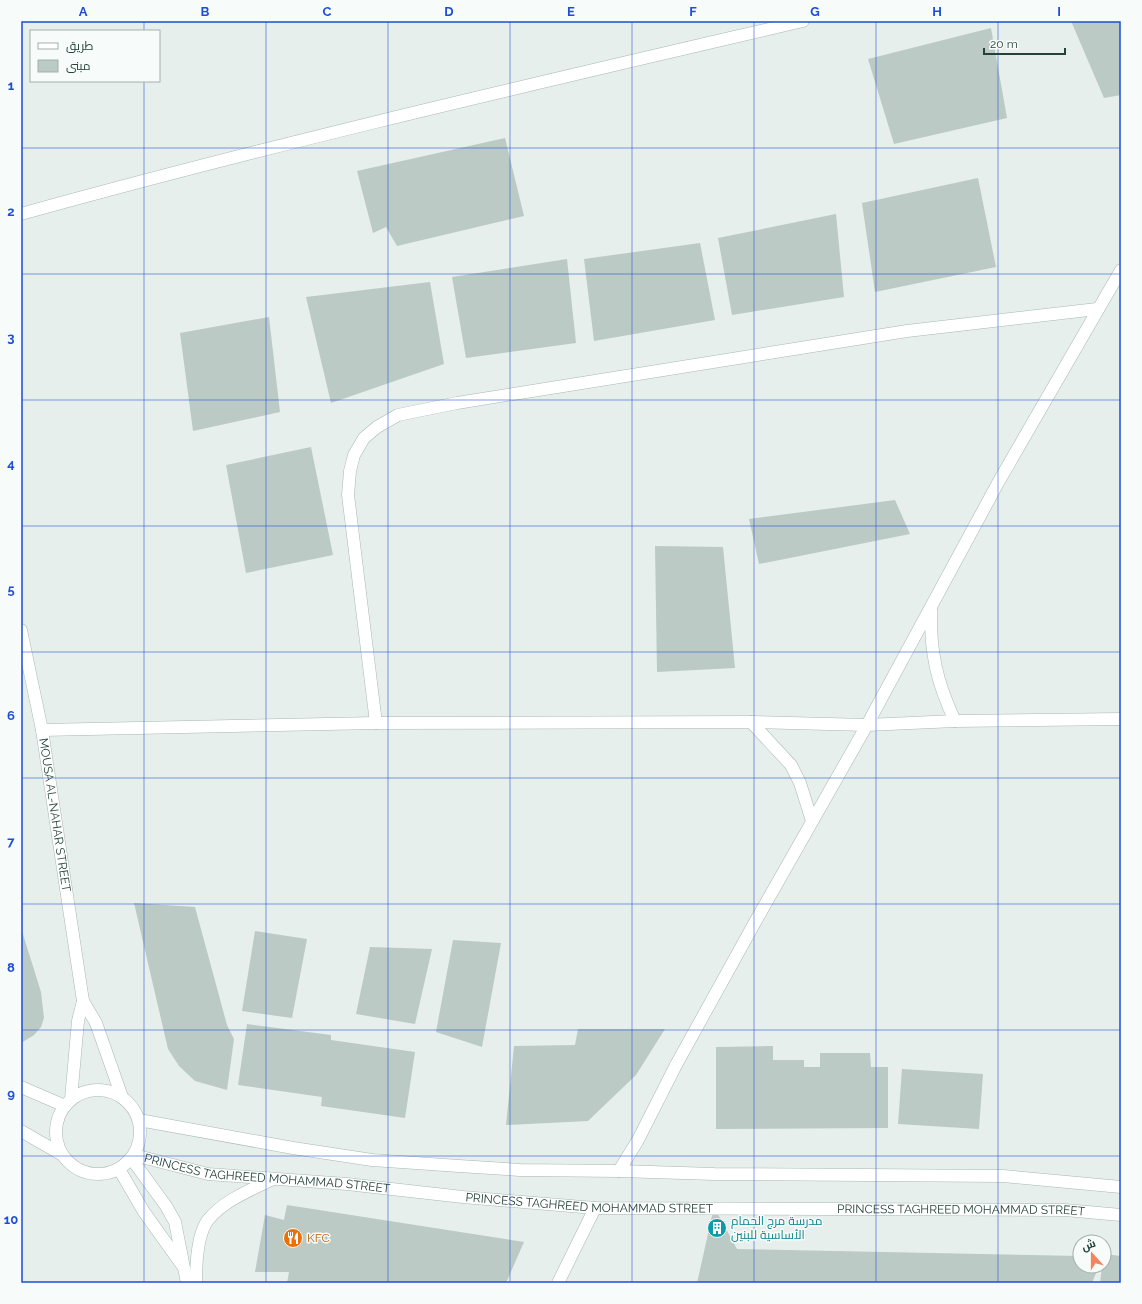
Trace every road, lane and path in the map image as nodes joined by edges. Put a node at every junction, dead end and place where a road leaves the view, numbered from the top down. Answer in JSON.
{"nodes":[{"id":1,"x":803,"y":21,"type":"edge"},
{"id":2,"x":21,"y":214,"type":"edge"},
{"id":3,"x":1121,"y":270,"type":"edge"},
{"id":4,"x":1097,"y":309,"type":"junction"},
{"id":5,"x":931,"y":608,"type":"junction"},
{"id":6,"x":21,"y":630,"type":"edge"},
{"id":7,"x":1121,"y":719,"type":"edge"},
{"id":8,"x":955,"y":721,"type":"junction"},
{"id":9,"x":751,"y":722,"type":"junction"},
{"id":10,"x":376,"y":723,"type":"junction"},
{"id":11,"x":867,"y":725,"type":"junction"},
{"id":12,"x":42,"y":730,"type":"junction"},
{"id":13,"x":812,"y":821,"type":"junction"},
{"id":14,"x":83,"y":1001,"type":"junction"},
{"id":15,"x":21,"y":1088,"type":"edge"},
{"id":16,"x":122,"y":1097,"type":"junction"},
{"id":17,"x":68,"y":1103,"type":"junction"},
{"id":18,"x":138,"y":1120,"type":"junction"},
{"id":19,"x":24,"y":1135,"type":"edge"},
{"id":20,"x":61,"y":1154,"type":"junction"},
{"id":21,"x":133,"y":1156,"type":"junction"},
{"id":22,"x":118,"y":1169,"type":"junction"},
{"id":23,"x":619,"y":1171,"type":"junction"},
{"id":24,"x":274,"y":1178,"type":"junction"},
{"id":25,"x":1121,"y":1187,"type":"edge"},
{"id":26,"x":595,"y":1208,"type":"junction"},
{"id":27,"x":1121,"y":1215,"type":"edge"},
{"id":28,"x":182,"y":1266,"type":"junction"},
{"id":29,"x":187,"y":1283,"type":"edge"},
{"id":30,"x":196,"y":1283,"type":"edge"},
{"id":31,"x":558,"y":1283,"type":"edge"}],
"edges":[{"from":1,"to":2,"type":"street"},
{"from":3,"to":4,"type":"street"},
{"from":4,"to":5,"type":"street"},
{"from":4,"to":10,"type":"street"},
{"from":5,"to":8,"type":"street"},
{"from":5,"to":11,"type":"street"},
{"from":6,"to":12,"type":"street","name":"MOUSA AL-NAHAR STREET"},
{"from":7,"to":8,"type":"street"},
{"from":8,"to":11,"type":"street"},
{"from":9,"to":10,"type":"street"},
{"from":9,"to":11,"type":"street"},
{"from":9,"to":13,"type":"street"},
{"from":10,"to":12,"type":"street"},
{"from":11,"to":13,"type":"street"},
{"from":12,"to":14,"type":"street","name":"MOUSA AL-NAHAR STREET"},
{"from":13,"to":23,"type":"street"},
{"from":14,"to":16,"type":"street","name":"MOUSA AL-NAHAR STREET"},
{"from":14,"to":17,"type":"street","name":"MOUSA AL-NAHAR STREET"},
{"from":15,"to":17,"type":"street"},
{"from":16,"to":17,"type":"street"},
{"from":16,"to":18,"type":"street"},
{"from":17,"to":20,"type":"street"},
{"from":18,"to":21,"type":"street"},
{"from":18,"to":23,"type":"street","name":"PRINCESS TAGHREED MOHAMMAD STREET"},
{"from":19,"to":20,"type":"street"},
{"from":20,"to":22,"type":"street"},
{"from":21,"to":22,"type":"street"},
{"from":21,"to":24,"type":"street","name":"PRINCESS TAGHREED MOHAMMAD STREET"},
{"from":21,"to":28,"type":"street"},
{"from":22,"to":28,"type":"street"},
{"from":23,"to":25,"type":"street","name":"PRINCESS TAGHREED MOHAMMAD STREET"},
{"from":24,"to":26,"type":"street","name":"PRINCESS TAGHREED MOHAMMAD STREET"},
{"from":24,"to":30,"type":"street"},
{"from":26,"to":27,"type":"street","name":"PRINCESS TAGHREED MOHAMMAD STREET"},
{"from":26,"to":31,"type":"street"},
{"from":28,"to":29,"type":"street"}]}
